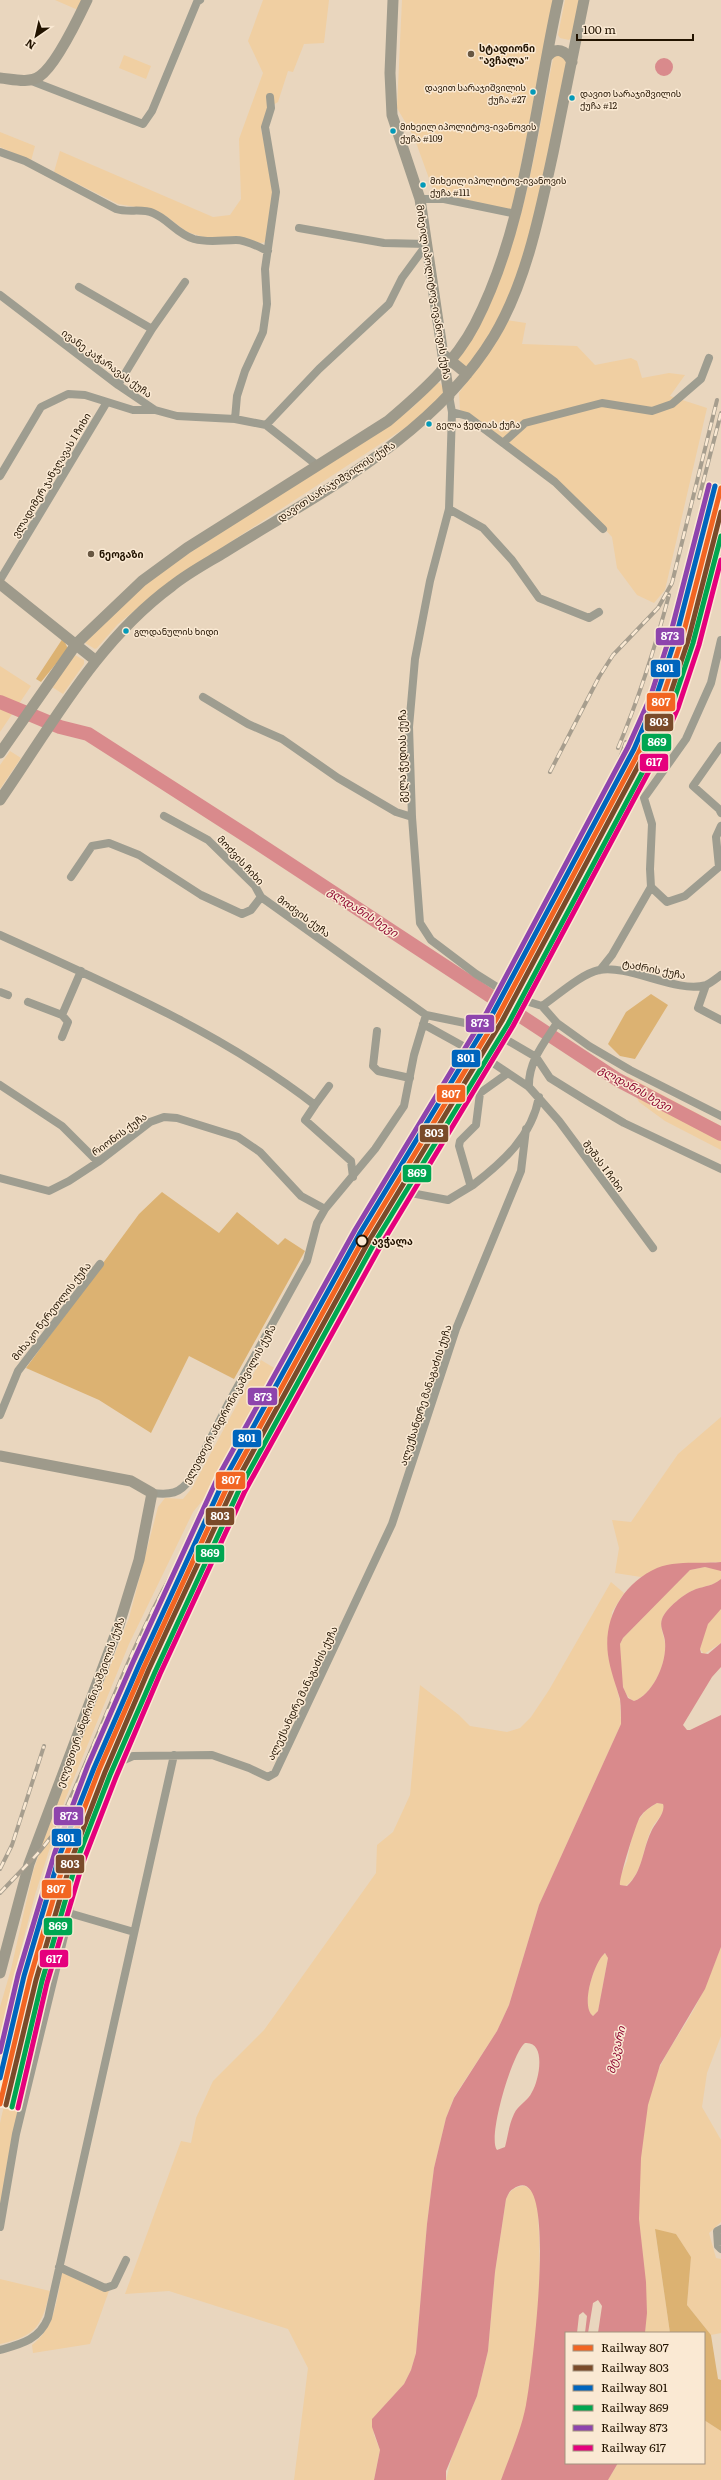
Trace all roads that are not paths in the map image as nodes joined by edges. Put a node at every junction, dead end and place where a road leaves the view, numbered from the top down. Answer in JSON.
{"nodes":[{"id":1,"x":87,"y":0,"type":"edge"},
{"id":2,"x":200,"y":0,"type":"edge"},
{"id":3,"x":393,"y":0,"type":"edge"},
{"id":4,"x":558,"y":0,"type":"edge"},
{"id":5,"x":584,"y":0,"type":"edge"},
{"id":6,"x":551,"y":33,"type":"junction"},
{"id":7,"x":576,"y":42,"type":"junction"},
{"id":8,"x":547,"y":57,"type":"junction"},
{"id":9,"x":572,"y":62,"type":"junction"},
{"id":10,"x":0,"y":78,"type":"edge"},
{"id":11,"x":29,"y":80,"type":"junction"},
{"id":12,"x":270,"y":97,"type":"dead end"},
{"id":13,"x":0,"y":152,"type":"edge"},
{"id":14,"x":420,"y":199,"type":"junction"},
{"id":15,"x":516,"y":214,"type":"junction"},
{"id":16,"x":298,"y":228,"type":"dead end"},
{"id":17,"x":427,"y":244,"type":"junction"},
{"id":18,"x":268,"y":250,"type":"junction"},
{"id":19,"x":185,"y":282,"type":"dead end"},
{"id":20,"x":79,"y":287,"type":"dead end"},
{"id":21,"x":0,"y":295,"type":"edge"},
{"id":22,"x":152,"y":329,"type":"junction"},
{"id":23,"x":709,"y":358,"type":"dead end"},
{"id":24,"x":447,"y":360,"type":"junction"},
{"id":25,"x":468,"y":374,"type":"junction"},
{"id":26,"x":118,"y":385,"type":"junction"},
{"id":27,"x":449,"y":396,"type":"junction"},
{"id":28,"x":107,"y":402,"type":"junction"},
{"id":29,"x":155,"y":410,"type":"junction"},
{"id":30,"x":452,"y":412,"type":"junction"},
{"id":31,"x":235,"y":419,"type":"junction"},
{"id":32,"x":266,"y":425,"type":"junction"},
{"id":33,"x":504,"y":444,"type":"junction"},
{"id":34,"x":318,"y":466,"type":"junction"},
{"id":35,"x":0,"y":476,"type":"edge"},
{"id":36,"x":448,"y":509,"type":"junction"},
{"id":37,"x":603,"y":530,"type":"dead end"},
{"id":38,"x":0,"y":580,"type":"edge"},
{"id":39,"x":0,"y":584,"type":"edge"},
{"id":40,"x":598,"y":612,"type":"dead end"},
{"id":41,"x":721,"y":640,"type":"edge"},
{"id":42,"x":77,"y":643,"type":"junction"},
{"id":43,"x":95,"y":660,"type":"junction"},
{"id":44,"x":203,"y":697,"type":"dead end"},
{"id":45,"x":721,"y":746,"type":"edge"},
{"id":46,"x":3,"y":749,"type":"edge"},
{"id":47,"x":0,"y":800,"type":"edge"},
{"id":48,"x":721,"y":813,"type":"edge"},
{"id":49,"x":164,"y":816,"type":"dead end"},
{"id":50,"x":412,"y":817,"type":"junction"},
{"id":51,"x":721,"y":826,"type":"edge"},
{"id":52,"x":72,"y":877,"type":"dead end"},
{"id":53,"x":651,"y":887,"type":"junction"},
{"id":54,"x":261,"y":898,"type":"junction"},
{"id":55,"x":0,"y":935,"type":"edge"},
{"id":56,"x":600,"y":970,"type":"junction"},
{"id":57,"x":80,"y":971,"type":"junction"},
{"id":58,"x":721,"y":975,"type":"edge"},
{"id":59,"x":706,"y":985,"type":"junction"},
{"id":60,"x":0,"y":992,"type":"edge"},
{"id":61,"x":8,"y":996,"type":"dead end"},
{"id":62,"x":28,"y":1002,"type":"dead end"},
{"id":63,"x":542,"y":1006,"type":"junction"},
{"id":64,"x":62,"y":1015,"type":"junction"},
{"id":65,"x":426,"y":1015,"type":"junction"},
{"id":66,"x":721,"y":1020,"type":"edge"},
{"id":67,"x":423,"y":1024,"type":"junction"},
{"id":68,"x":556,"y":1026,"type":"junction"},
{"id":69,"x":377,"y":1031,"type":"dead end"},
{"id":70,"x":62,"y":1037,"type":"dead end"},
{"id":71,"x":537,"y":1054,"type":"junction"},
{"id":72,"x":508,"y":1073,"type":"junction"},
{"id":73,"x":410,"y":1078,"type":"junction"},
{"id":74,"x":0,"y":1085,"type":"edge"},
{"id":75,"x":329,"y":1086,"type":"dead end"},
{"id":76,"x":529,"y":1087,"type":"junction"},
{"id":77,"x":539,"y":1097,"type":"junction"},
{"id":78,"x":316,"y":1105,"type":"junction"},
{"id":79,"x":721,"y":1116,"type":"edge"},
{"id":80,"x":526,"y":1129,"type":"junction"},
{"id":81,"x":98,"y":1162,"type":"junction"},
{"id":82,"x":721,"y":1169,"type":"edge"},
{"id":83,"x":353,"y":1177,"type":"junction"},
{"id":84,"x":0,"y":1178,"type":"edge"},
{"id":85,"x":473,"y":1185,"type":"junction"},
{"id":86,"x":411,"y":1193,"type":"dead end"},
{"id":87,"x":325,"y":1209,"type":"junction"},
{"id":88,"x":653,"y":1248,"type":"dead end"},
{"id":89,"x":100,"y":1264,"type":"dead end"},
{"id":90,"x":0,"y":1415,"type":"edge"},
{"id":91,"x":0,"y":1456,"type":"edge"},
{"id":92,"x":152,"y":1493,"type":"junction"},
{"id":93,"x":174,"y":1755,"type":"junction"},
{"id":94,"x":69,"y":1913,"type":"junction"},
{"id":95,"x":134,"y":1932,"type":"junction"},
{"id":96,"x":0,"y":1973,"type":"edge"},
{"id":97,"x":0,"y":2226,"type":"edge"},
{"id":98,"x":721,"y":2229,"type":"edge"},
{"id":99,"x":721,"y":2249,"type":"edge"},
{"id":100,"x":126,"y":2260,"type":"dead end"},
{"id":101,"x":59,"y":2267,"type":"junction"},
{"id":102,"x":0,"y":2350,"type":"edge"}],
"edges":[{"from":1,"to":11,"type":"main road"},
{"from":2,"to":11,"type":"street"},
{"from":3,"to":14,"type":"main road","name":"მიხეილ იპოლიტოვ-ივანოვის ქუჩა"},
{"from":4,"to":6,"type":"main road"},
{"from":5,"to":7,"type":"main road","name":"დავით სარაჯიშვილის ქუჩა"},
{"from":6,"to":7,"type":"main road"},
{"from":6,"to":8,"type":"main road"},
{"from":7,"to":9,"type":"main road","name":"დავით სარაჯიშვილის ქუჩა"},
{"from":8,"to":9,"type":"main road"},
{"from":8,"to":15,"type":"main road"},
{"from":9,"to":25,"type":"main road","name":"დავით სარაჯიშვილის ქუჩა"},
{"from":10,"to":11,"type":"main road"},
{"from":12,"to":18,"type":"street"},
{"from":13,"to":18,"type":"street"},
{"from":14,"to":15,"type":"street"},
{"from":14,"to":17,"type":"main road","name":"მიხეილ იპოლიტოვ-ივანოვის ქუჩა"},
{"from":15,"to":24,"type":"main road"},
{"from":16,"to":17,"type":"street"},
{"from":17,"to":24,"type":"main road","name":"მიხეილ იპოლიტოვ-ივანოვის ქუჩა"},
{"from":17,"to":32,"type":"street"},
{"from":18,"to":31,"type":"street"},
{"from":19,"to":22,"type":"street"},
{"from":20,"to":22,"type":"street"},
{"from":21,"to":26,"type":"street","name":"ივანე კაჭარავას ქუჩა"},
{"from":22,"to":26,"type":"street"},
{"from":23,"to":33,"type":"street"},
{"from":24,"to":25,"type":"main road"},
{"from":24,"to":27,"type":"main road","name":"მიხეილ იპოლიტოვ-ივანოვის ქუჩა"},
{"from":24,"to":34,"type":"main road"},
{"from":25,"to":27,"type":"main road","name":"დავით სარაჯიშვილის ქუჩა"},
{"from":26,"to":29,"type":"street","name":"ივანე კაჭარავას ქუჩა"},
{"from":27,"to":30,"type":"street","name":"გელა ჭედიას ქუჩა"},
{"from":27,"to":43,"type":"main road","name":"დავით სარაჯიშვილის ქუჩა"},
{"from":28,"to":29,"type":"street"},
{"from":28,"to":35,"type":"street"},
{"from":28,"to":38,"type":"street","name":"ვლადიმერ ჯანჯღავას I ჩიხი"},
{"from":29,"to":31,"type":"street","name":"ივანე კაჭარავას ქუჩა"},
{"from":30,"to":33,"type":"street"},
{"from":30,"to":36,"type":"street","name":"გელა ჭედიას ქუჩა"},
{"from":31,"to":32,"type":"street","name":"ივანე კაჭარავას ქუჩა"},
{"from":32,"to":34,"type":"street","name":"ივანე კაჭარავას ქუჩა"},
{"from":33,"to":37,"type":"street"},
{"from":34,"to":42,"type":"main road"},
{"from":36,"to":40,"type":"street"},
{"from":36,"to":50,"type":"street","name":"გელა ჭედიას ქუჩა"},
{"from":39,"to":42,"type":"main road"},
{"from":41,"to":53,"type":"street"},
{"from":42,"to":43,"type":"main road"},
{"from":42,"to":46,"type":"main road"},
{"from":43,"to":47,"type":"main road","name":"დავით სარაჯიშვილის ქუჩა"},
{"from":44,"to":50,"type":"street"},
{"from":45,"to":48,"type":"street"},
{"from":49,"to":54,"type":"street","name":"მოძვის ჩიხი"},
{"from":50,"to":63,"type":"street","name":"გელა ჭედიას ქუჩა"},
{"from":51,"to":53,"type":"street"},
{"from":52,"to":54,"type":"street"},
{"from":53,"to":56,"type":"street"},
{"from":54,"to":65,"type":"street","name":"მოძვის ქუჩა"},
{"from":55,"to":57,"type":"street"},
{"from":56,"to":59,"type":"street","name":"ტაძრის ქუჩა"},
{"from":56,"to":63,"type":"street","name":"ტაძრის ქუჩა"},
{"from":57,"to":64,"type":"street"},
{"from":57,"to":78,"type":"street"},
{"from":58,"to":59,"type":"street"},
{"from":59,"to":66,"type":"street"},
{"from":60,"to":61,"type":"street"},
{"from":62,"to":64,"type":"street"},
{"from":63,"to":68,"type":"street"},
{"from":64,"to":70,"type":"street"},
{"from":65,"to":67,"type":"street","name":"ელეფთერ ანდრონიკაშვილის ქუჩა"},
{"from":65,"to":71,"type":"street"},
{"from":67,"to":72,"type":"street","name":"შუშას I ჩიხი"},
{"from":67,"to":73,"type":"street","name":"ელეფთერ ანდრონიკაშვილის ქუჩა"},
{"from":68,"to":71,"type":"street"},
{"from":68,"to":79,"type":"street"},
{"from":69,"to":73,"type":"street"},
{"from":71,"to":76,"type":"street"},
{"from":71,"to":82,"type":"street"},
{"from":72,"to":76,"type":"street","name":"შუშას I ჩიხი"},
{"from":72,"to":85,"type":"street"},
{"from":73,"to":83,"type":"street","name":"ელეფთერ ანდრონიკაშვილის ქუჩა"},
{"from":74,"to":81,"type":"street"},
{"from":75,"to":78,"type":"street"},
{"from":76,"to":77,"type":"street","name":"შუშას I ჩიხი"},
{"from":77,"to":80,"type":"street"},
{"from":77,"to":88,"type":"street","name":"შუშას I ჩიხი"},
{"from":78,"to":83,"type":"street"},
{"from":80,"to":85,"type":"street"},
{"from":80,"to":93,"type":"street","name":"ალექსანდრე მანაგაძის ქუჩა"},
{"from":81,"to":84,"type":"street","name":"რიონის ქუჩა"},
{"from":81,"to":87,"type":"street","name":"რიონის ქუჩა"},
{"from":83,"to":87,"type":"street","name":"ელეფთერ ანდრონიკაშვილის ქუჩა"},
{"from":85,"to":86,"type":"street"},
{"from":87,"to":92,"type":"street","name":"ელეფთერ ანდრონიკაშვილის ქუჩა"},
{"from":89,"to":90,"type":"street","name":"მიხაკო წერეთლის ქუჩა"},
{"from":91,"to":92,"type":"main road"},
{"from":92,"to":96,"type":"main road","name":"ელეფთერ ანდრონიკაშვილის ქუჩა"},
{"from":93,"to":94,"type":"street","name":"ალექსანდრე მანაგაძის ქუჩა"},
{"from":93,"to":95,"type":"street"},
{"from":94,"to":95,"type":"street"},
{"from":94,"to":97,"type":"street","name":"ალექსანდრე მანაგაძის ქუჩა"},
{"from":95,"to":101,"type":"street"},
{"from":98,"to":99,"type":"street"},
{"from":100,"to":101,"type":"street"},
{"from":101,"to":102,"type":"street"}]}
